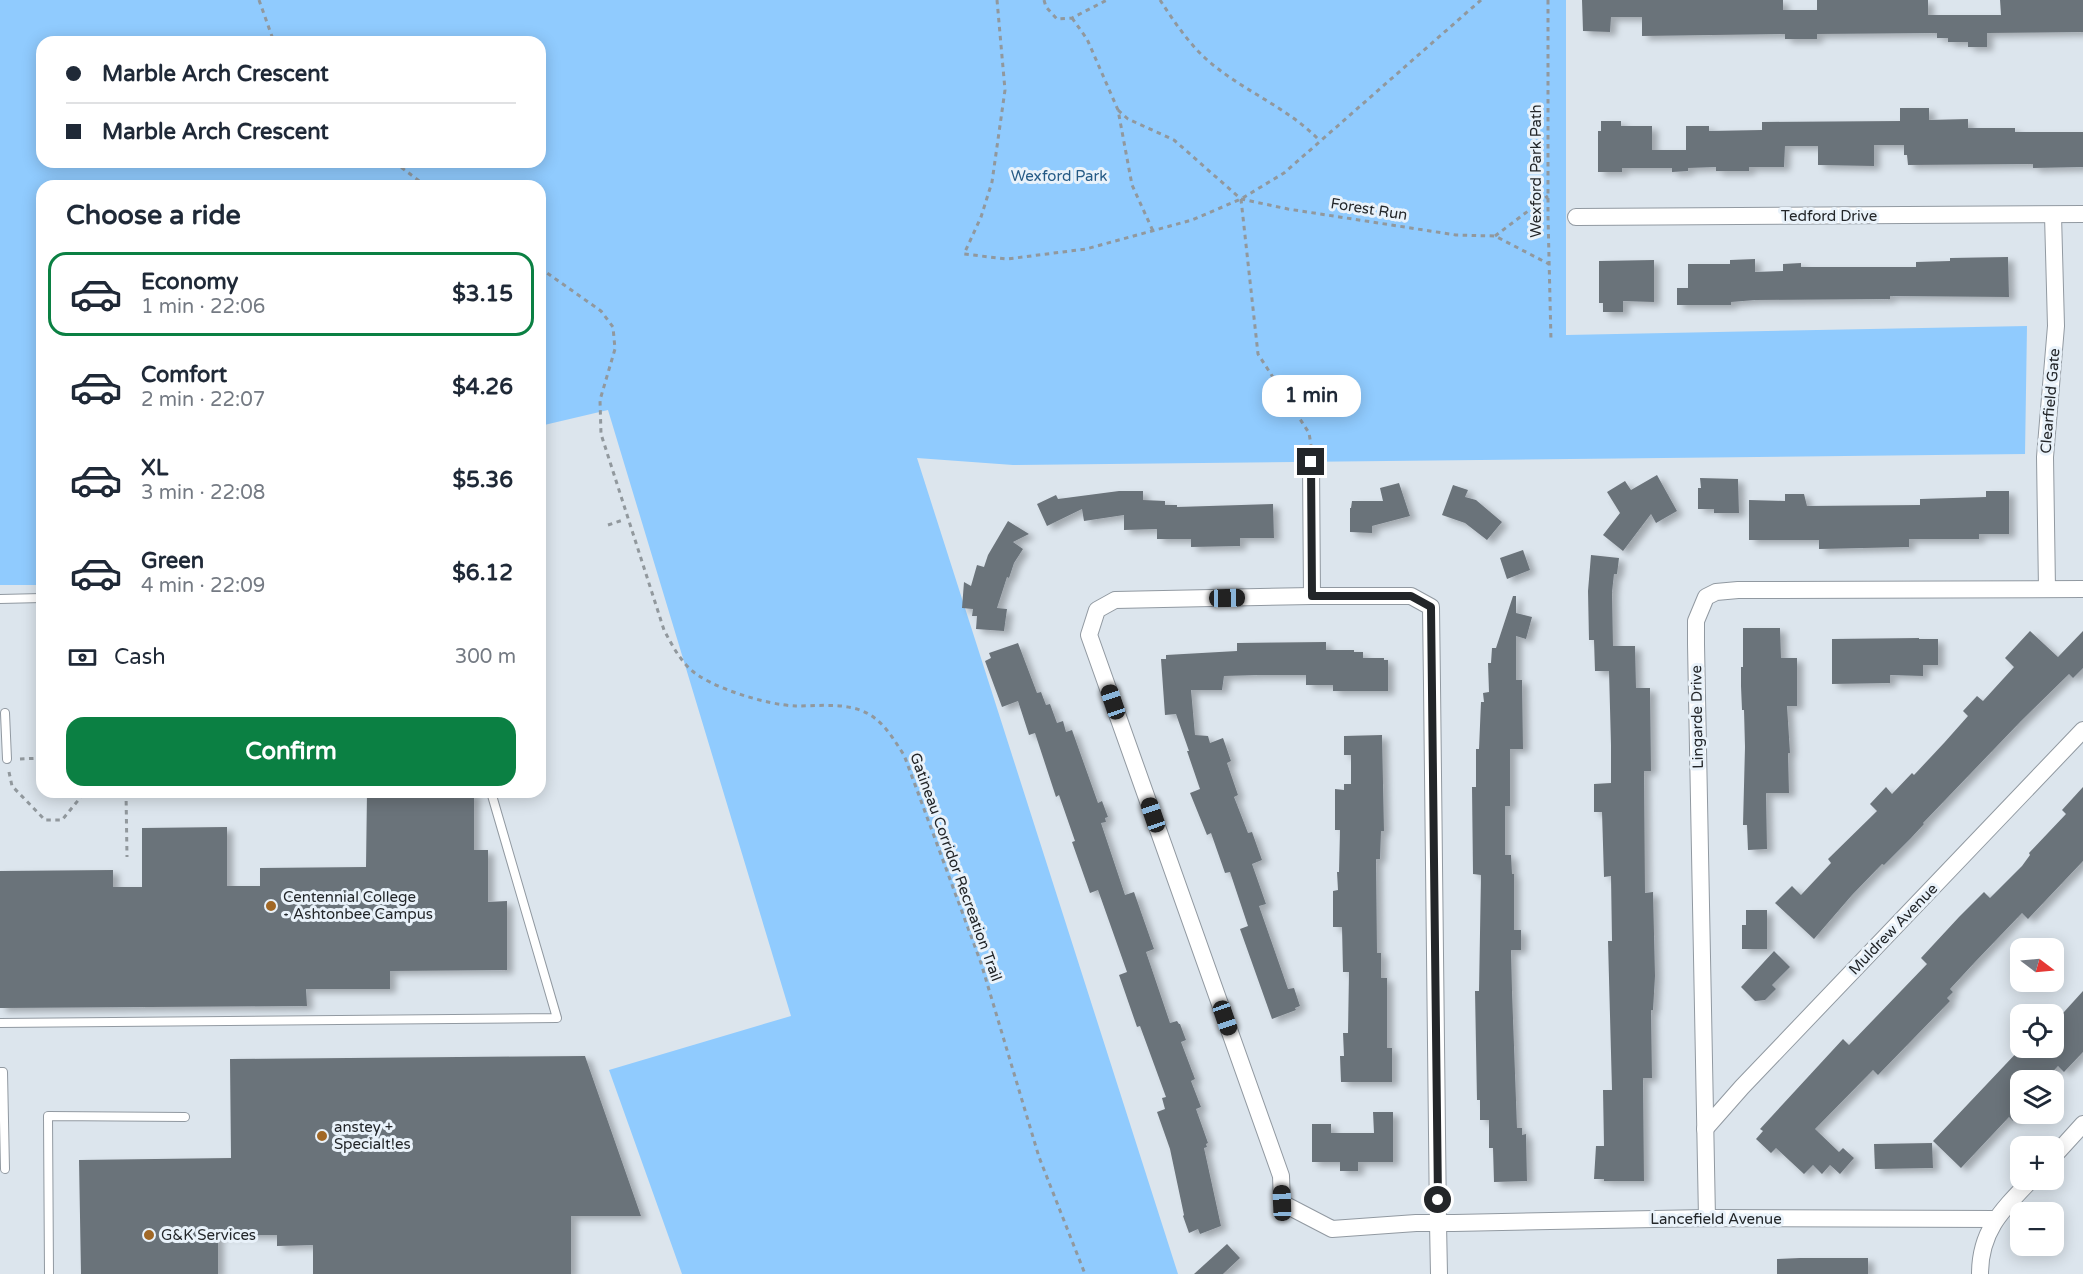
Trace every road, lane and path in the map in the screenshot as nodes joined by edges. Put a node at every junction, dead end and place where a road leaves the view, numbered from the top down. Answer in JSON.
{"nodes":[{"id":1,"x":259,"y":0,"type":"edge"},
{"id":2,"x":997,"y":0,"type":"edge"},
{"id":3,"x":1044,"y":0,"type":"edge"},
{"id":4,"x":1107,"y":0,"type":"edge"},
{"id":5,"x":1160,"y":0,"type":"edge"},
{"id":6,"x":1481,"y":0,"type":"edge"},
{"id":7,"x":1548,"y":0,"type":"edge"},
{"id":8,"x":1072,"y":18,"type":"junction"},
{"id":9,"x":272,"y":36,"type":"edge"},
{"id":10,"x":1118,"y":110,"type":"junction"},
{"id":11,"x":1320,"y":141,"type":"junction"},
{"id":12,"x":402,"y":168,"type":"edge"},
{"id":13,"x":418,"y":180,"type":"edge"},
{"id":14,"x":1548,"y":196,"type":"junction"},
{"id":15,"x":1240,"y":199,"type":"junction"},
{"id":16,"x":2083,"y":214,"type":"edge"},
{"id":17,"x":2053,"y":215,"type":"junction"},
{"id":18,"x":1575,"y":217,"type":"dead end"},
{"id":19,"x":1153,"y":231,"type":"junction"},
{"id":20,"x":1495,"y":236,"type":"junction"},
{"id":21,"x":1549,"y":264,"type":"junction"},
{"id":22,"x":546,"y":272,"type":"edge"},
{"id":23,"x":1551,"y":341,"type":"dead end"},
{"id":24,"x":1311,"y":441,"type":"dead end"},
{"id":25,"x":1311,"y":462,"type":"dead end"},
{"id":26,"x":623,"y":520,"type":"dead end"},
{"id":27,"x":608,"y":525,"type":"dead end"},
{"id":28,"x":2048,"y":588,"type":"junction"},
{"id":29,"x":2083,"y":589,"type":"edge"},
{"id":30,"x":1312,"y":596,"type":"junction"},
{"id":31,"x":36,"y":598,"type":"edge"},
{"id":32,"x":0,"y":599,"type":"edge"},
{"id":33,"x":6,"y":713,"type":"dead end"},
{"id":34,"x":2083,"y":730,"type":"edge"},
{"id":35,"x":8,"y":759,"type":"joint"},
{"id":36,"x":80,"y":798,"type":"edge"},
{"id":37,"x":126,"y":798,"type":"edge"},
{"id":38,"x":493,"y":798,"type":"edge"},
{"id":39,"x":127,"y":856,"type":"dead end"},
{"id":40,"x":0,"y":1023,"type":"edge"},
{"id":41,"x":0,"y":1072,"type":"edge"},
{"id":42,"x":185,"y":1117,"type":"dead end"},
{"id":43,"x":2083,"y":1124,"type":"edge"},
{"id":44,"x":1705,"y":1129,"type":"junction"},
{"id":45,"x":2064,"y":1145,"type":"edge"},
{"id":46,"x":5,"y":1169,"type":"dead end"},
{"id":47,"x":2022,"y":1190,"type":"edge"},
{"id":48,"x":1707,"y":1218,"type":"junction"},
{"id":49,"x":1995,"y":1219,"type":"junction"},
{"id":50,"x":1438,"y":1223,"type":"junction"},
{"id":51,"x":49,"y":1274,"type":"edge"},
{"id":52,"x":1085,"y":1274,"type":"edge"},
{"id":53,"x":1439,"y":1274,"type":"edge"},
{"id":54,"x":1980,"y":1274,"type":"edge"}],
"edges":[{"from":1,"to":9,"type":"path"},
{"from":2,"to":19,"type":"path"},
{"from":3,"to":8,"type":"path"},
{"from":4,"to":8,"type":"path"},
{"from":5,"to":11,"type":"path"},
{"from":6,"to":11,"type":"path"},
{"from":7,"to":14,"type":"path","name":"Wexford Park Path"},
{"from":8,"to":10,"type":"path"},
{"from":10,"to":15,"type":"path"},
{"from":10,"to":19,"type":"path"},
{"from":11,"to":15,"type":"path"},
{"from":12,"to":13,"type":"path"},
{"from":14,"to":20,"type":"path"},
{"from":14,"to":21,"type":"path","name":"Wexford Park Path"},
{"from":15,"to":19,"type":"path"},
{"from":15,"to":20,"type":"path","name":"Forest Run"},
{"from":15,"to":24,"type":"path"},
{"from":16,"to":17,"type":"street","name":"Tedford Drive"},
{"from":17,"to":18,"type":"street","name":"Tedford Drive"},
{"from":17,"to":28,"type":"street","name":"Clearfield Gate"},
{"from":20,"to":21,"type":"path","name":"Forest Run"},
{"from":21,"to":23,"type":"path","name":"Wexford Park Path"},
{"from":22,"to":52,"type":"path","name":"Gatineau Corridor Recreation Trail"},
{"from":25,"to":30,"type":"street"},
{"from":26,"to":27,"type":"path"},
{"from":28,"to":29,"type":"street","name":"Lingarde Drive"},
{"from":28,"to":44,"type":"street","name":"Lingarde Drive"},
{"from":30,"to":50,"type":"street"},
{"from":30,"to":50,"type":"street","name":"Lancefield Avenue"},
{"from":31,"to":32,"type":"lane"},
{"from":33,"to":35,"type":"lane"},
{"from":34,"to":44,"type":"street","name":"Muldrew Avenue"},
{"from":35,"to":36,"type":"path"},
{"from":37,"to":39,"type":"path"},
{"from":38,"to":40,"type":"lane"},
{"from":41,"to":46,"type":"lane"},
{"from":42,"to":51,"type":"lane"},
{"from":43,"to":45,"type":"street"},
{"from":44,"to":48,"type":"street","name":"Lingarde Drive"},
{"from":47,"to":49,"type":"street"},
{"from":48,"to":49,"type":"street","name":"Lancefield Avenue"},
{"from":48,"to":50,"type":"street","name":"Lancefield Avenue"},
{"from":49,"to":54,"type":"street"},
{"from":50,"to":53,"type":"street"}]}
